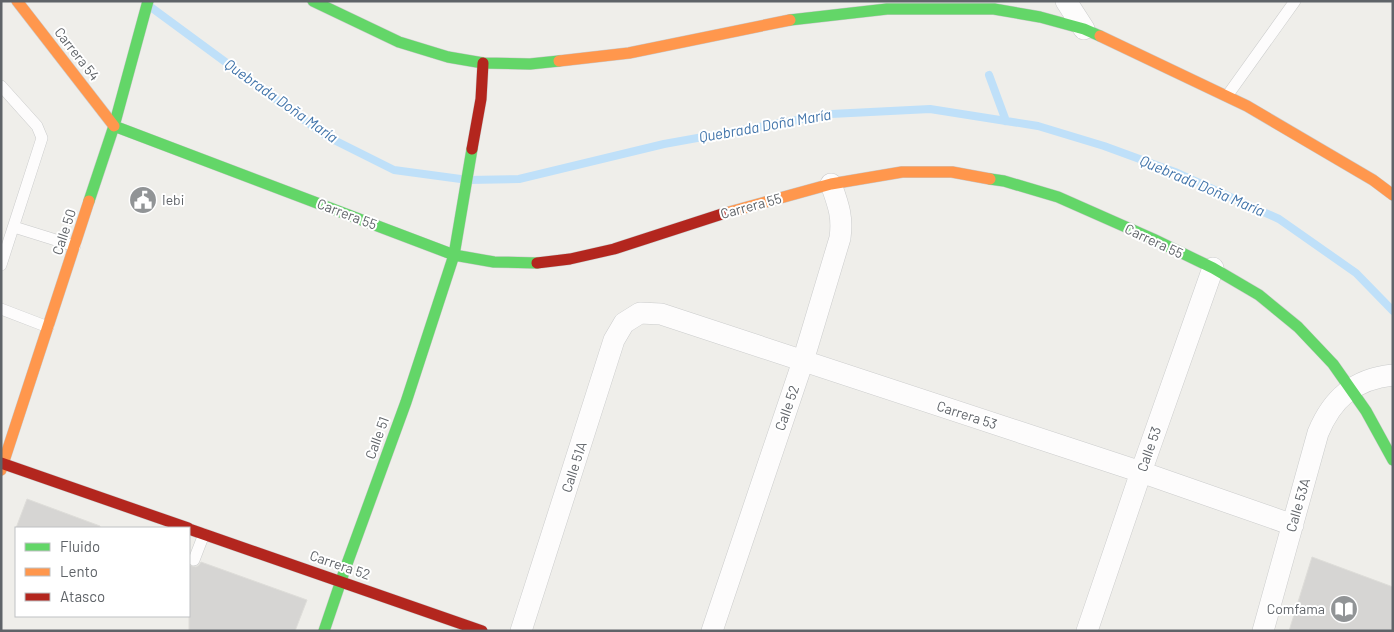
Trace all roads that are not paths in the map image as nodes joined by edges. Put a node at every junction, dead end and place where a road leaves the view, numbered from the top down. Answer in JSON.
{"nodes":[{"id":1,"x":17,"y":1,"type":"edge"},
{"id":2,"x":148,"y":1,"type":"edge"},
{"id":3,"x":313,"y":1,"type":"edge"},
{"id":4,"x":1066,"y":1,"type":"edge"},
{"id":5,"x":1295,"y":1,"type":"edge"},
{"id":6,"x":1084,"y":29,"type":"junction"},
{"id":7,"x":483,"y":63,"type":"junction"},
{"id":8,"x":1,"y":86,"type":"edge"},
{"id":9,"x":1227,"y":96,"type":"junction"},
{"id":10,"x":114,"y":126,"type":"junction"},
{"id":11,"x":831,"y":184,"type":"junction"},
{"id":12,"x":1393,"y":195,"type":"edge"},
{"id":13,"x":14,"y":228,"type":"junction"},
{"id":14,"x":75,"y":246,"type":"junction"},
{"id":15,"x":454,"y":255,"type":"junction"},
{"id":16,"x":1,"y":265,"type":"edge"},
{"id":17,"x":1213,"y":268,"type":"junction"},
{"id":18,"x":1,"y":309,"type":"edge"},
{"id":19,"x":640,"y":313,"type":"joint"},
{"id":20,"x":48,"y":327,"type":"junction"},
{"id":21,"x":803,"y":361,"type":"junction"},
{"id":22,"x":1389,"y":375,"type":"edge"},
{"id":23,"x":1350,"y":388,"type":"junction"},
{"id":24,"x":1393,"y":460,"type":"edge"},
{"id":25,"x":2,"y":466,"type":"edge"},
{"id":26,"x":1141,"y":472,"type":"junction"},
{"id":27,"x":1293,"y":525,"type":"junction"},
{"id":28,"x":185,"y":527,"type":"edge"},
{"id":29,"x":190,"y":529,"type":"edge"},
{"id":30,"x":204,"y":534,"type":"junction"},
{"id":31,"x":194,"y":560,"type":"dead end"},
{"id":32,"x":341,"y":582,"type":"junction"},
{"id":33,"x":324,"y":631,"type":"edge"},
{"id":34,"x":482,"y":631,"type":"edge"},
{"id":35,"x":522,"y":631,"type":"edge"},
{"id":36,"x":712,"y":631,"type":"edge"},
{"id":37,"x":1087,"y":631,"type":"edge"},
{"id":38,"x":1263,"y":631,"type":"edge"}],
"edges":[{"from":1,"to":10,"type":"street","name":"Carrera 54"},
{"from":2,"to":10,"type":"street","name":"Calle 50"},
{"from":3,"to":7,"type":"street"},
{"from":4,"to":6,"type":"street"},
{"from":5,"to":9,"type":"lane"},
{"from":6,"to":7,"type":"street"},
{"from":6,"to":9,"type":"street"},
{"from":7,"to":15,"type":"street","name":"Calle 51"},
{"from":8,"to":13,"type":"lane"},
{"from":9,"to":12,"type":"street"},
{"from":10,"to":14,"type":"street","name":"Calle 50"},
{"from":10,"to":15,"type":"street","name":"Carrera 55"},
{"from":11,"to":15,"type":"street","name":"Carrera 55"},
{"from":11,"to":17,"type":"street","name":"Carrera 55"},
{"from":11,"to":21,"type":"street","name":"Calle 52"},
{"from":13,"to":14,"type":"lane"},
{"from":13,"to":16,"type":"lane"},
{"from":14,"to":20,"type":"street","name":"Calle 50"},
{"from":15,"to":32,"type":"street","name":"Calle 51"},
{"from":17,"to":23,"type":"street","name":"Carrera 55"},
{"from":17,"to":26,"type":"street","name":"Calle 53"},
{"from":18,"to":20,"type":"lane"},
{"from":19,"to":21,"type":"street","name":"Carrera 53"},
{"from":19,"to":35,"type":"street","name":"Calle 51A"},
{"from":20,"to":25,"type":"street","name":"Calle 50"},
{"from":21,"to":26,"type":"street","name":"Carrera 53"},
{"from":21,"to":36,"type":"street","name":"Calle 52"},
{"from":22,"to":23,"type":"street"},
{"from":23,"to":24,"type":"street","name":"Carrera 55"},
{"from":23,"to":27,"type":"street","name":"Calle 53A"},
{"from":25,"to":28,"type":"street","name":"Carrera 52"},
{"from":26,"to":27,"type":"street","name":"Carrera 53"},
{"from":26,"to":37,"type":"street","name":"Calle 53"},
{"from":27,"to":38,"type":"street","name":"Calle 53A"},
{"from":29,"to":30,"type":"street","name":"Carrera 52"},
{"from":30,"to":31,"type":"lane"},
{"from":30,"to":32,"type":"street","name":"Carrera 52"},
{"from":32,"to":33,"type":"street","name":"Calle 51"},
{"from":32,"to":34,"type":"street","name":"Carrera 52"}]}
